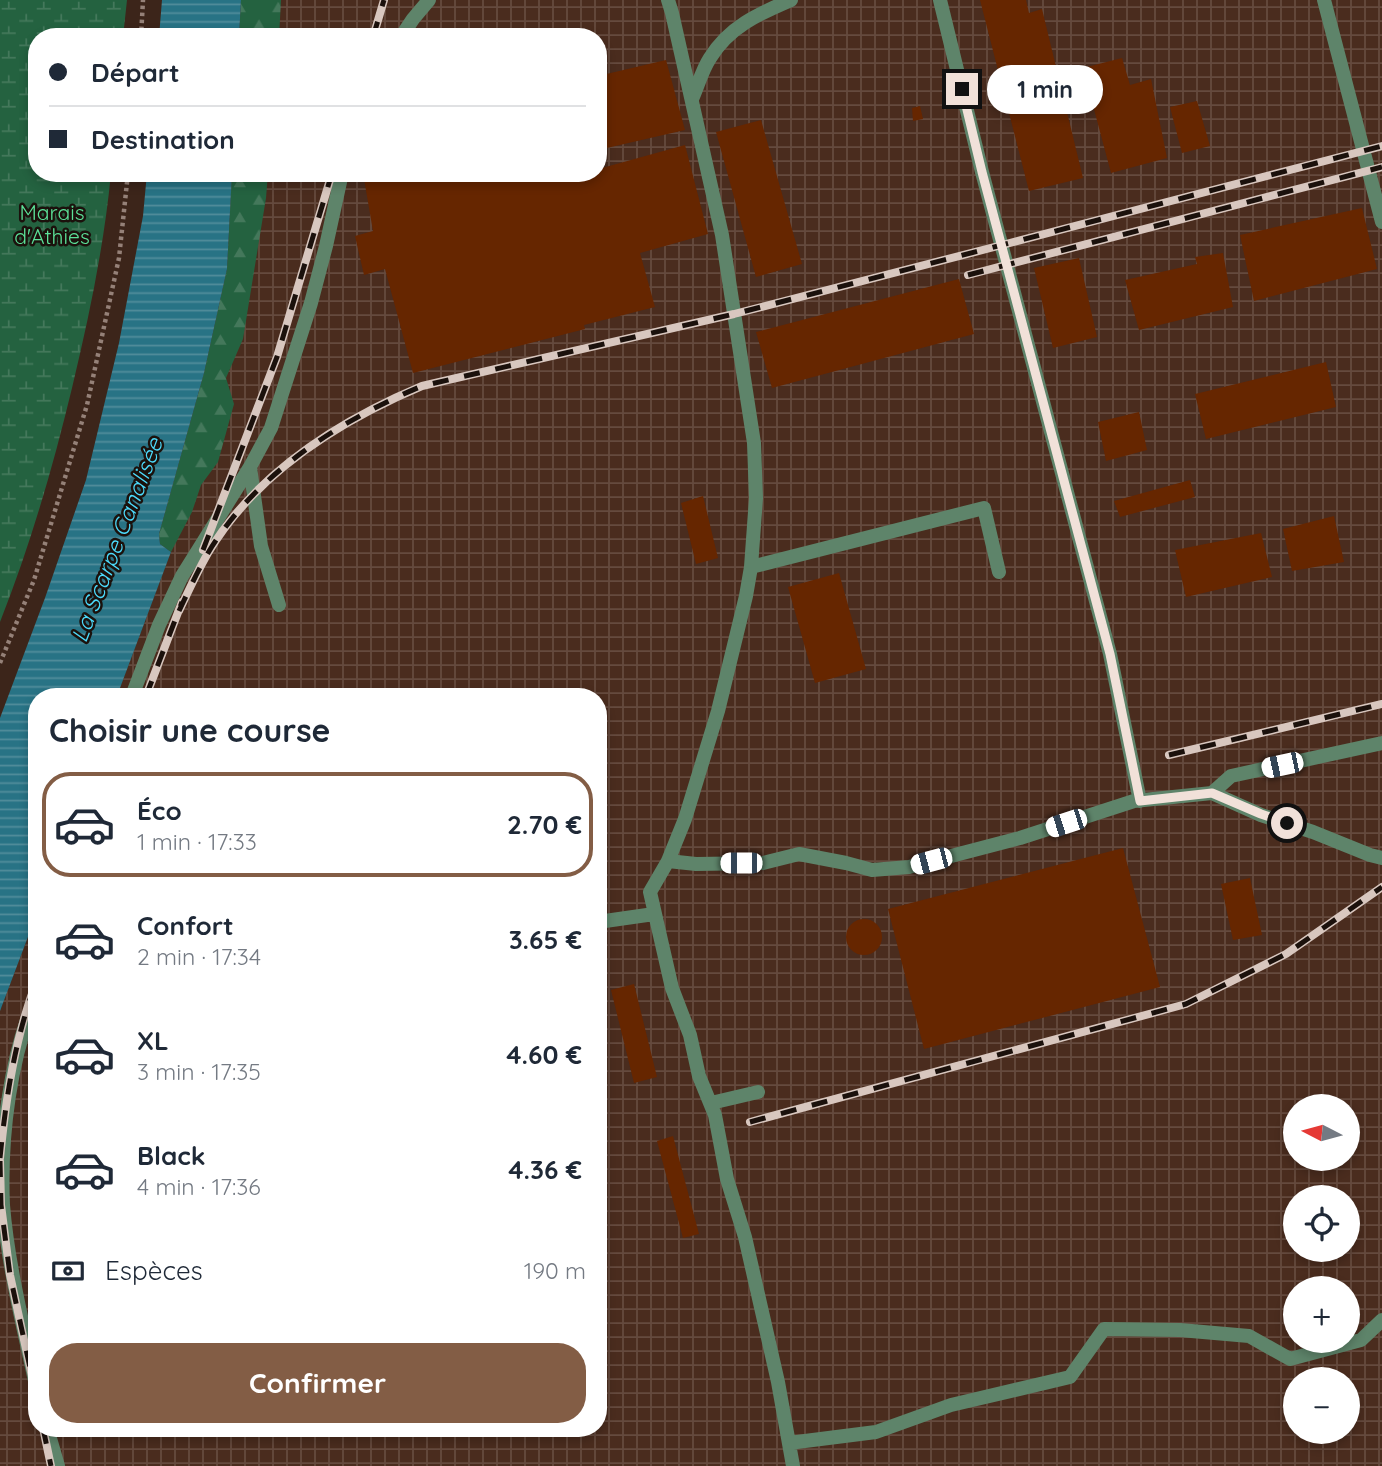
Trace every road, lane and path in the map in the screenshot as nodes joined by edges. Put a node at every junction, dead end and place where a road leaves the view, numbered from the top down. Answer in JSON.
{"nodes":[{"id":1,"x":143,"y":0,"type":"edge"},
{"id":2,"x":429,"y":0,"type":"edge"},
{"id":3,"x":668,"y":0,"type":"edge"},
{"id":4,"x":791,"y":0,"type":"edge"},
{"id":5,"x":940,"y":0,"type":"edge"},
{"id":6,"x":1324,"y":0,"type":"edge"},
{"id":7,"x":141,"y":28,"type":"edge"},
{"id":8,"x":406,"y":28,"type":"edge"},
{"id":9,"x":692,"y":99,"type":"junction"},
{"id":10,"x":127,"y":182,"type":"edge"},
{"id":11,"x":340,"y":182,"type":"edge"},
{"id":12,"x":1382,"y":222,"type":"edge"},
{"id":13,"x":250,"y":467,"type":"junction"},
{"id":14,"x":751,"y":567,"type":"junction"},
{"id":15,"x":999,"y":572,"type":"dead end"},
{"id":16,"x":279,"y":605,"type":"dead end"},
{"id":17,"x":0,"y":663,"type":"edge"},
{"id":18,"x":135,"y":688,"type":"edge"},
{"id":19,"x":1382,"y":743,"type":"edge"},
{"id":20,"x":1212,"y":793,"type":"junction"},
{"id":21,"x":1140,"y":801,"type":"junction"},
{"id":22,"x":1382,"y":858,"type":"edge"},
{"id":23,"x":668,"y":861,"type":"junction"},
{"id":24,"x":654,"y":914,"type":"junction"},
{"id":25,"x":607,"y":921,"type":"edge"},
{"id":26,"x":28,"y":1019,"type":"edge"},
{"id":27,"x":758,"y":1092,"type":"dead end"},
{"id":28,"x":710,"y":1103,"type":"junction"},
{"id":29,"x":1382,"y":1320,"type":"edge"},
{"id":30,"x":28,"y":1347,"type":"edge"},
{"id":31,"x":50,"y":1437,"type":"edge"},
{"id":32,"x":789,"y":1443,"type":"junction"},
{"id":33,"x":58,"y":1466,"type":"edge"},
{"id":34,"x":793,"y":1466,"type":"edge"}],
"edges":[{"from":1,"to":7,"type":"path"},
{"from":2,"to":8,"type":"lane"},
{"from":3,"to":9,"type":"lane"},
{"from":4,"to":9,"type":"lane"},
{"from":5,"to":21,"type":"lane"},
{"from":6,"to":12,"type":"lane"},
{"from":9,"to":14,"type":"lane"},
{"from":10,"to":17,"type":"path"},
{"from":11,"to":13,"type":"lane"},
{"from":13,"to":16,"type":"lane"},
{"from":13,"to":18,"type":"lane"},
{"from":14,"to":15,"type":"lane"},
{"from":14,"to":23,"type":"lane"},
{"from":19,"to":20,"type":"lane"},
{"from":20,"to":21,"type":"lane"},
{"from":20,"to":22,"type":"lane"},
{"from":21,"to":23,"type":"lane"},
{"from":23,"to":24,"type":"lane"},
{"from":24,"to":25,"type":"lane"},
{"from":24,"to":28,"type":"lane"},
{"from":26,"to":30,"type":"lane"},
{"from":27,"to":28,"type":"lane"},
{"from":28,"to":32,"type":"lane"},
{"from":29,"to":32,"type":"lane"},
{"from":31,"to":33,"type":"lane"},
{"from":32,"to":34,"type":"lane"}]}
